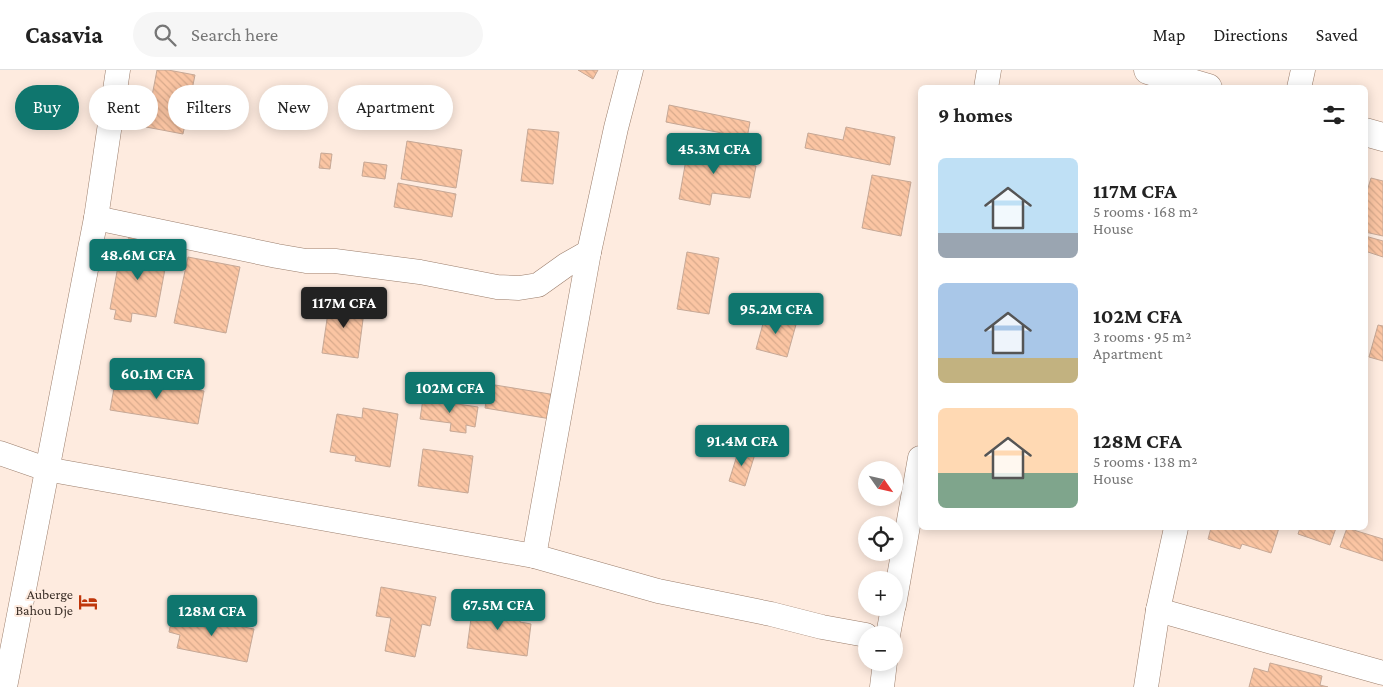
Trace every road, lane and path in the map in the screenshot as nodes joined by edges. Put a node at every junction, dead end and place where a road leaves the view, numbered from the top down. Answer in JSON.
{"nodes":[{"id":1,"x":118,"y":70,"type":"edge"},
{"id":2,"x":631,"y":70,"type":"edge"},
{"id":3,"x":990,"y":70,"type":"edge"},
{"id":4,"x":1148,"y":70,"type":"edge"},
{"id":5,"x":1303,"y":70,"type":"edge"},
{"id":6,"x":987,"y":85,"type":"edge"},
{"id":7,"x":1198,"y":85,"type":"edge"},
{"id":8,"x":1300,"y":85,"type":"edge"},
{"id":9,"x":1368,"y":133,"type":"edge"},
{"id":10,"x":1383,"y":137,"type":"edge"},
{"id":11,"x":96,"y":218,"type":"junction"},
{"id":12,"x":590,"y":252,"type":"junction"},
{"id":13,"x":0,"y":453,"type":"edge"},
{"id":14,"x":46,"y":469,"type":"junction"},
{"id":15,"x":918,"y":469,"type":"edge"},
{"id":16,"x":1176,"y":530,"type":"edge"},
{"id":17,"x":534,"y":556,"type":"junction"},
{"id":18,"x":900,"y":571,"type":"edge"},
{"id":19,"x":1158,"y":610,"type":"junction"},
{"id":20,"x":858,"y":634,"type":"edge"},
{"id":21,"x":884,"y":671,"type":"edge"},
{"id":22,"x":1383,"y":673,"type":"edge"},
{"id":23,"x":5,"y":687,"type":"edge"},
{"id":24,"x":882,"y":687,"type":"edge"},
{"id":25,"x":1146,"y":687,"type":"edge"}],
"edges":[{"from":1,"to":11,"type":"street"},
{"from":2,"to":12,"type":"street"},
{"from":3,"to":6,"type":"street"},
{"from":4,"to":7,"type":"street"},
{"from":5,"to":8,"type":"street"},
{"from":9,"to":10,"type":"street"},
{"from":11,"to":12,"type":"street"},
{"from":11,"to":14,"type":"street"},
{"from":12,"to":17,"type":"street"},
{"from":13,"to":14,"type":"street"},
{"from":14,"to":17,"type":"street"},
{"from":14,"to":23,"type":"street"},
{"from":15,"to":18,"type":"street"},
{"from":16,"to":19,"type":"street"},
{"from":17,"to":20,"type":"street"},
{"from":19,"to":22,"type":"street"},
{"from":19,"to":25,"type":"street"},
{"from":21,"to":24,"type":"street"}]}
